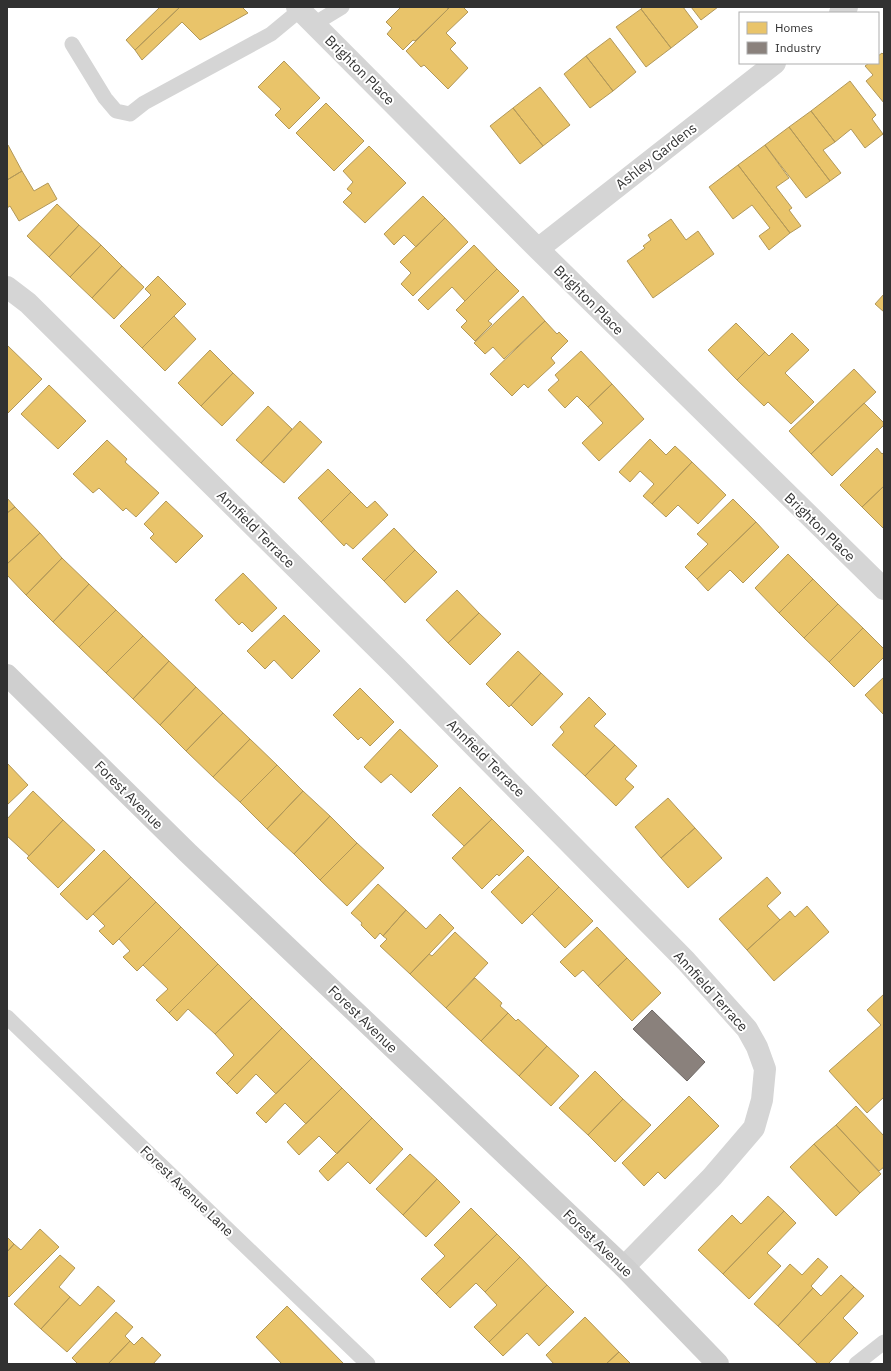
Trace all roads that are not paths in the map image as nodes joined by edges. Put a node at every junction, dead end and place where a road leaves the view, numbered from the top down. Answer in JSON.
{"nodes":[{"id":1,"x":342,"y":7,"type":"edge"},
{"id":2,"x":304,"y":14,"type":"edge"},
{"id":3,"x":72,"y":44,"type":"dead end"},
{"id":4,"x":775,"y":64,"type":"edge"},
{"id":5,"x":538,"y":249,"type":"junction"},
{"id":6,"x":7,"y":287,"type":"edge"},
{"id":7,"x":884,"y":589,"type":"edge"},
{"id":8,"x":7,"y":675,"type":"edge"},
{"id":9,"x":7,"y":1017,"type":"edge"},
{"id":10,"x":624,"y":1267,"type":"junction"},
{"id":11,"x":884,"y":1342,"type":"edge"},
{"id":12,"x":368,"y":1364,"type":"edge"},
{"id":13,"x":718,"y":1364,"type":"edge"},
{"id":14,"x":856,"y":1364,"type":"edge"}],
"edges":[{"from":1,"to":2,"type":"lane"},
{"from":2,"to":3,"type":"lane"},
{"from":2,"to":5,"type":"street","name":"Brighton Place"},
{"from":4,"to":5,"type":"street","name":"Ashley Gardens"},
{"from":5,"to":7,"type":"street","name":"Brighton Place"},
{"from":6,"to":10,"type":"street","name":"Annfield Terrace"},
{"from":8,"to":10,"type":"street","name":"Forest Avenue"},
{"from":9,"to":12,"type":"lane","name":"Forest Avenue Lane"},
{"from":10,"to":13,"type":"street","name":"Forest Avenue"},
{"from":11,"to":14,"type":"lane"}]}
